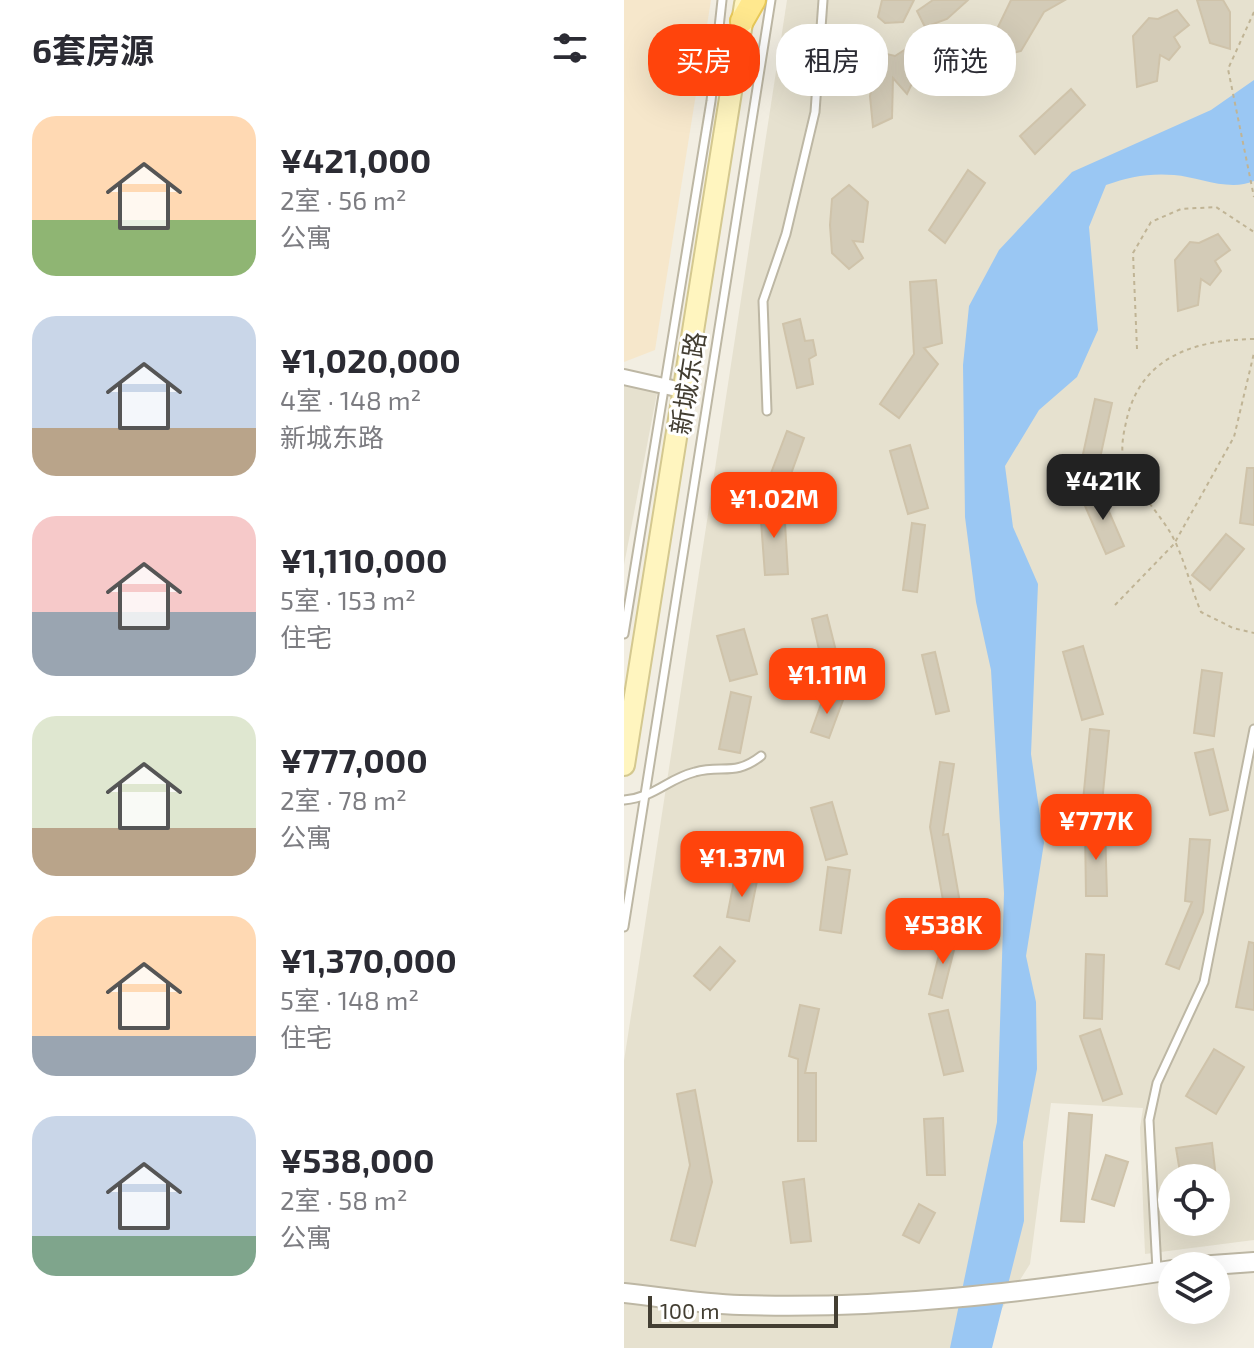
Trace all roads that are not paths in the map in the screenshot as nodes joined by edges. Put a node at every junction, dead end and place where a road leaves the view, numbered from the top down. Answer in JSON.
{"nodes":[{"id":1,"x":722,"y":0,"type":"edge"},
{"id":2,"x":754,"y":0,"type":"edge"},
{"id":3,"x":771,"y":0,"type":"edge"},
{"id":4,"x":823,"y":0,"type":"edge"},
{"id":5,"x":744,"y":11,"type":"edge"},
{"id":6,"x":624,"y":377,"type":"edge"},
{"id":7,"x":663,"y":386,"type":"junction"},
{"id":8,"x":686,"y":391,"type":"junction"},
{"id":9,"x":767,"y":411,"type":"dead end"},
{"id":10,"x":624,"y":634,"type":"edge"},
{"id":11,"x":1254,"y":729,"type":"edge"},
{"id":12,"x":761,"y":756,"type":"dead end"},
{"id":13,"x":624,"y":765,"type":"edge"},
{"id":14,"x":645,"y":798,"type":"junction"},
{"id":15,"x":624,"y":800,"type":"edge"},
{"id":16,"x":624,"y":927,"type":"edge"},
{"id":17,"x":1163,"y":1252,"type":"edge"},
{"id":18,"x":1254,"y":1262,"type":"edge"},
{"id":19,"x":1230,"y":1264,"type":"edge"},
{"id":20,"x":1158,"y":1272,"type":"edge"},
{"id":21,"x":624,"y":1293,"type":"edge"}],
"edges":[{"from":1,"to":7,"type":"lane"},
{"from":2,"to":5,"type":"main road"},
{"from":3,"to":14,"type":"lane"},
{"from":4,"to":9,"type":"lane"},
{"from":5,"to":8,"type":"main road","name":"新城东路"},
{"from":6,"to":7,"type":"street"},
{"from":7,"to":8,"type":"street"},
{"from":7,"to":10,"type":"lane"},
{"from":8,"to":13,"type":"main road","name":"新城东路"},
{"from":11,"to":17,"type":"lane"},
{"from":12,"to":14,"type":"lane"},
{"from":14,"to":15,"type":"lane"},
{"from":14,"to":16,"type":"lane"},
{"from":18,"to":19,"type":"street"},
{"from":20,"to":21,"type":"street"}]}
